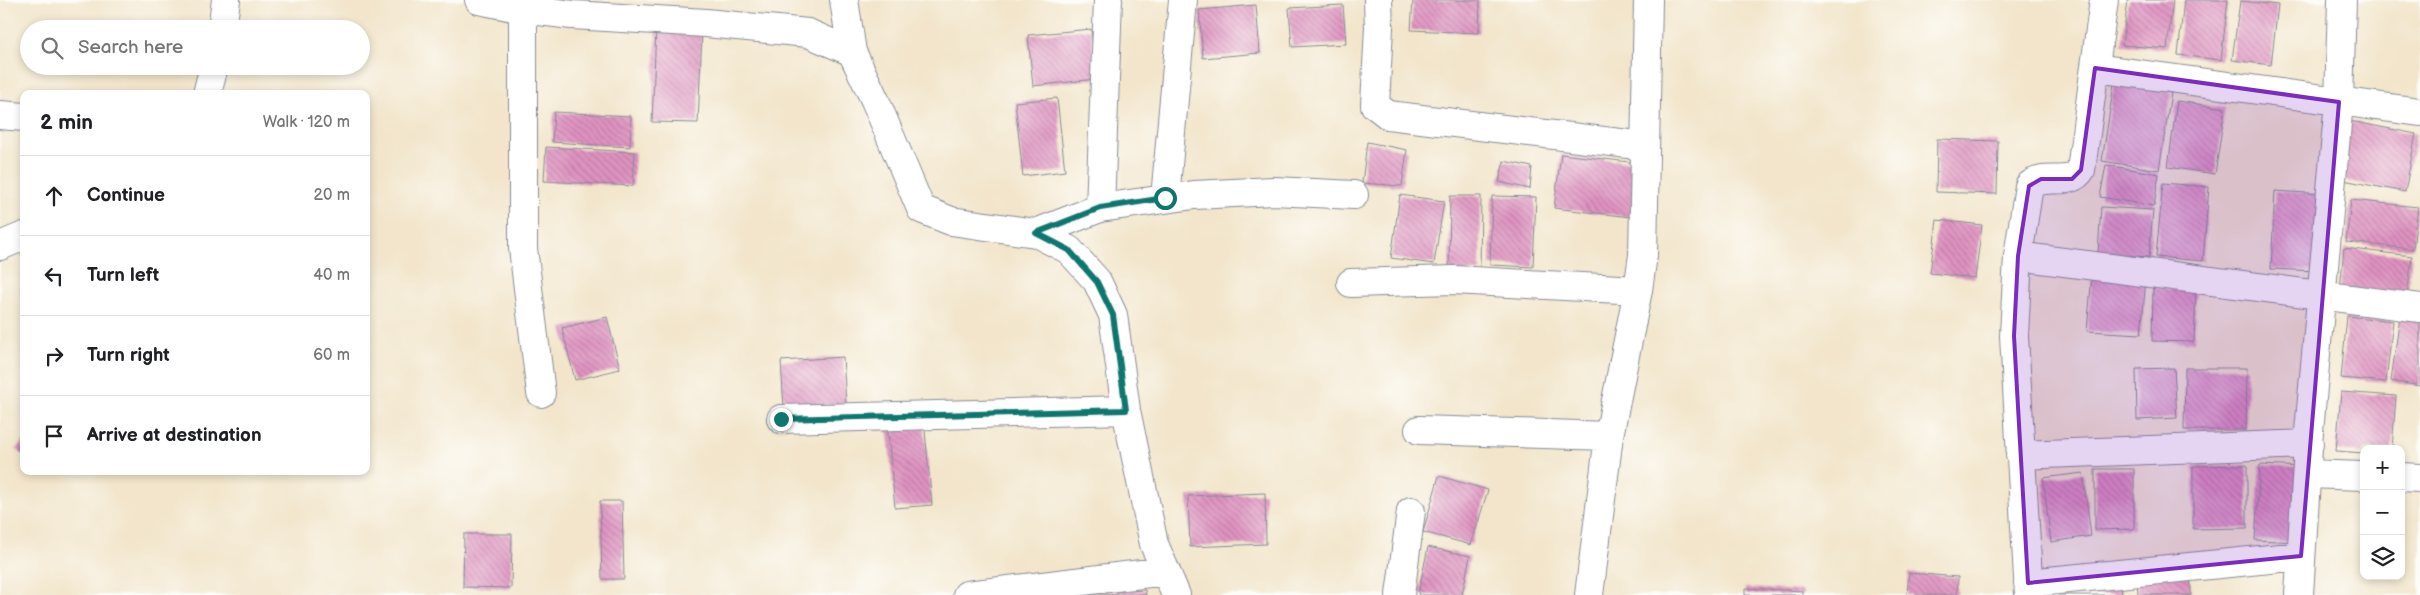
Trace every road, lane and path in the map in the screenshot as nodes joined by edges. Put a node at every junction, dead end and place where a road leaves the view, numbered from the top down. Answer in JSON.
{"nodes":[{"id":1,"x":226,"y":0,"type":"edge"},
{"id":2,"x":479,"y":0,"type":"edge"},
{"id":3,"x":844,"y":0,"type":"edge"},
{"id":4,"x":1108,"y":0,"type":"edge"},
{"id":5,"x":1184,"y":0,"type":"edge"},
{"id":6,"x":1378,"y":0,"type":"edge"},
{"id":7,"x":1648,"y":0,"type":"edge"},
{"id":8,"x":2104,"y":0,"type":"edge"},
{"id":9,"x":2342,"y":0,"type":"edge"},
{"id":10,"x":523,"y":9,"type":"junction"},
{"id":11,"x":223,"y":20,"type":"edge"},
{"id":12,"x":852,"y":52,"type":"junction"},
{"id":13,"x":2096,"y":68,"type":"junction"},
{"id":14,"x":212,"y":75,"type":"edge"},
{"id":15,"x":208,"y":90,"type":"edge"},
{"id":16,"x":2339,"y":102,"type":"junction"},
{"id":17,"x":2420,"y":112,"type":"edge"},
{"id":18,"x":0,"y":115,"type":"edge"},
{"id":19,"x":20,"y":116,"type":"edge"},
{"id":20,"x":1645,"y":146,"type":"junction"},
{"id":21,"x":1354,"y":195,"type":"dead end"},
{"id":22,"x":1165,"y":198,"type":"junction"},
{"id":23,"x":1100,"y":208,"type":"junction"},
{"id":24,"x":1036,"y":233,"type":"junction"},
{"id":25,"x":20,"y":238,"type":"edge"},
{"id":26,"x":0,"y":246,"type":"edge"},
{"id":27,"x":2018,"y":256,"type":"junction"},
{"id":28,"x":1351,"y":282,"type":"dead end"},
{"id":29,"x":1638,"y":290,"type":"junction"},
{"id":30,"x":2323,"y":295,"type":"junction"},
{"id":31,"x":2420,"y":308,"type":"edge"},
{"id":32,"x":541,"y":392,"type":"dead end"},
{"id":33,"x":1126,"y":410,"type":"junction"},
{"id":34,"x":781,"y":419,"type":"dead end"},
{"id":35,"x":1419,"y":430,"type":"dead end"},
{"id":36,"x":1609,"y":436,"type":"junction"},
{"id":37,"x":2309,"y":444,"type":"junction"},
{"id":38,"x":2020,"y":454,"type":"junction"},
{"id":39,"x":2307,"y":474,"type":"junction"},
{"id":40,"x":2360,"y":476,"type":"edge"},
{"id":41,"x":2405,"y":478,"type":"edge"},
{"id":42,"x":2420,"y":478,"type":"edge"},
{"id":43,"x":1411,"y":511,"type":"dead end"},
{"id":44,"x":2302,"y":556,"type":"junction"},
{"id":45,"x":1171,"y":583,"type":"edge"},
{"id":46,"x":2029,"y":589,"type":"edge"},
{"id":47,"x":967,"y":595,"type":"edge"},
{"id":48,"x":1400,"y":595,"type":"edge"},
{"id":49,"x":1589,"y":595,"type":"edge"},
{"id":50,"x":2299,"y":595,"type":"edge"}],
"edges":[{"from":1,"to":11,"type":"street"},
{"from":2,"to":10,"type":"street"},
{"from":3,"to":12,"type":"street"},
{"from":4,"to":23,"type":"street"},
{"from":5,"to":22,"type":"street"},
{"from":6,"to":20,"type":"street"},
{"from":7,"to":20,"type":"street"},
{"from":8,"to":13,"type":"street"},
{"from":9,"to":16,"type":"street"},
{"from":10,"to":12,"type":"street"},
{"from":10,"to":32,"type":"street"},
{"from":12,"to":24,"type":"street"},
{"from":13,"to":16,"type":"street"},
{"from":13,"to":27,"type":"street"},
{"from":14,"to":15,"type":"street"},
{"from":16,"to":17,"type":"street"},
{"from":16,"to":30,"type":"street"},
{"from":18,"to":19,"type":"street"},
{"from":20,"to":29,"type":"street"},
{"from":21,"to":22,"type":"street"},
{"from":22,"to":23,"type":"street"},
{"from":23,"to":24,"type":"street"},
{"from":24,"to":33,"type":"street"},
{"from":25,"to":26,"type":"street"},
{"from":27,"to":30,"type":"street"},
{"from":27,"to":38,"type":"street"},
{"from":28,"to":29,"type":"street"},
{"from":29,"to":36,"type":"street"},
{"from":30,"to":31,"type":"street"},
{"from":30,"to":37,"type":"street"},
{"from":33,"to":34,"type":"street"},
{"from":33,"to":45,"type":"street"},
{"from":35,"to":36,"type":"street"},
{"from":36,"to":49,"type":"street"},
{"from":37,"to":38,"type":"street"},
{"from":37,"to":39,"type":"street"},
{"from":38,"to":46,"type":"street"},
{"from":39,"to":40,"type":"street"},
{"from":39,"to":44,"type":"street"},
{"from":41,"to":42,"type":"street"},
{"from":43,"to":48,"type":"street"},
{"from":44,"to":46,"type":"street"},
{"from":44,"to":50,"type":"street"},
{"from":45,"to":47,"type":"street"}]}
